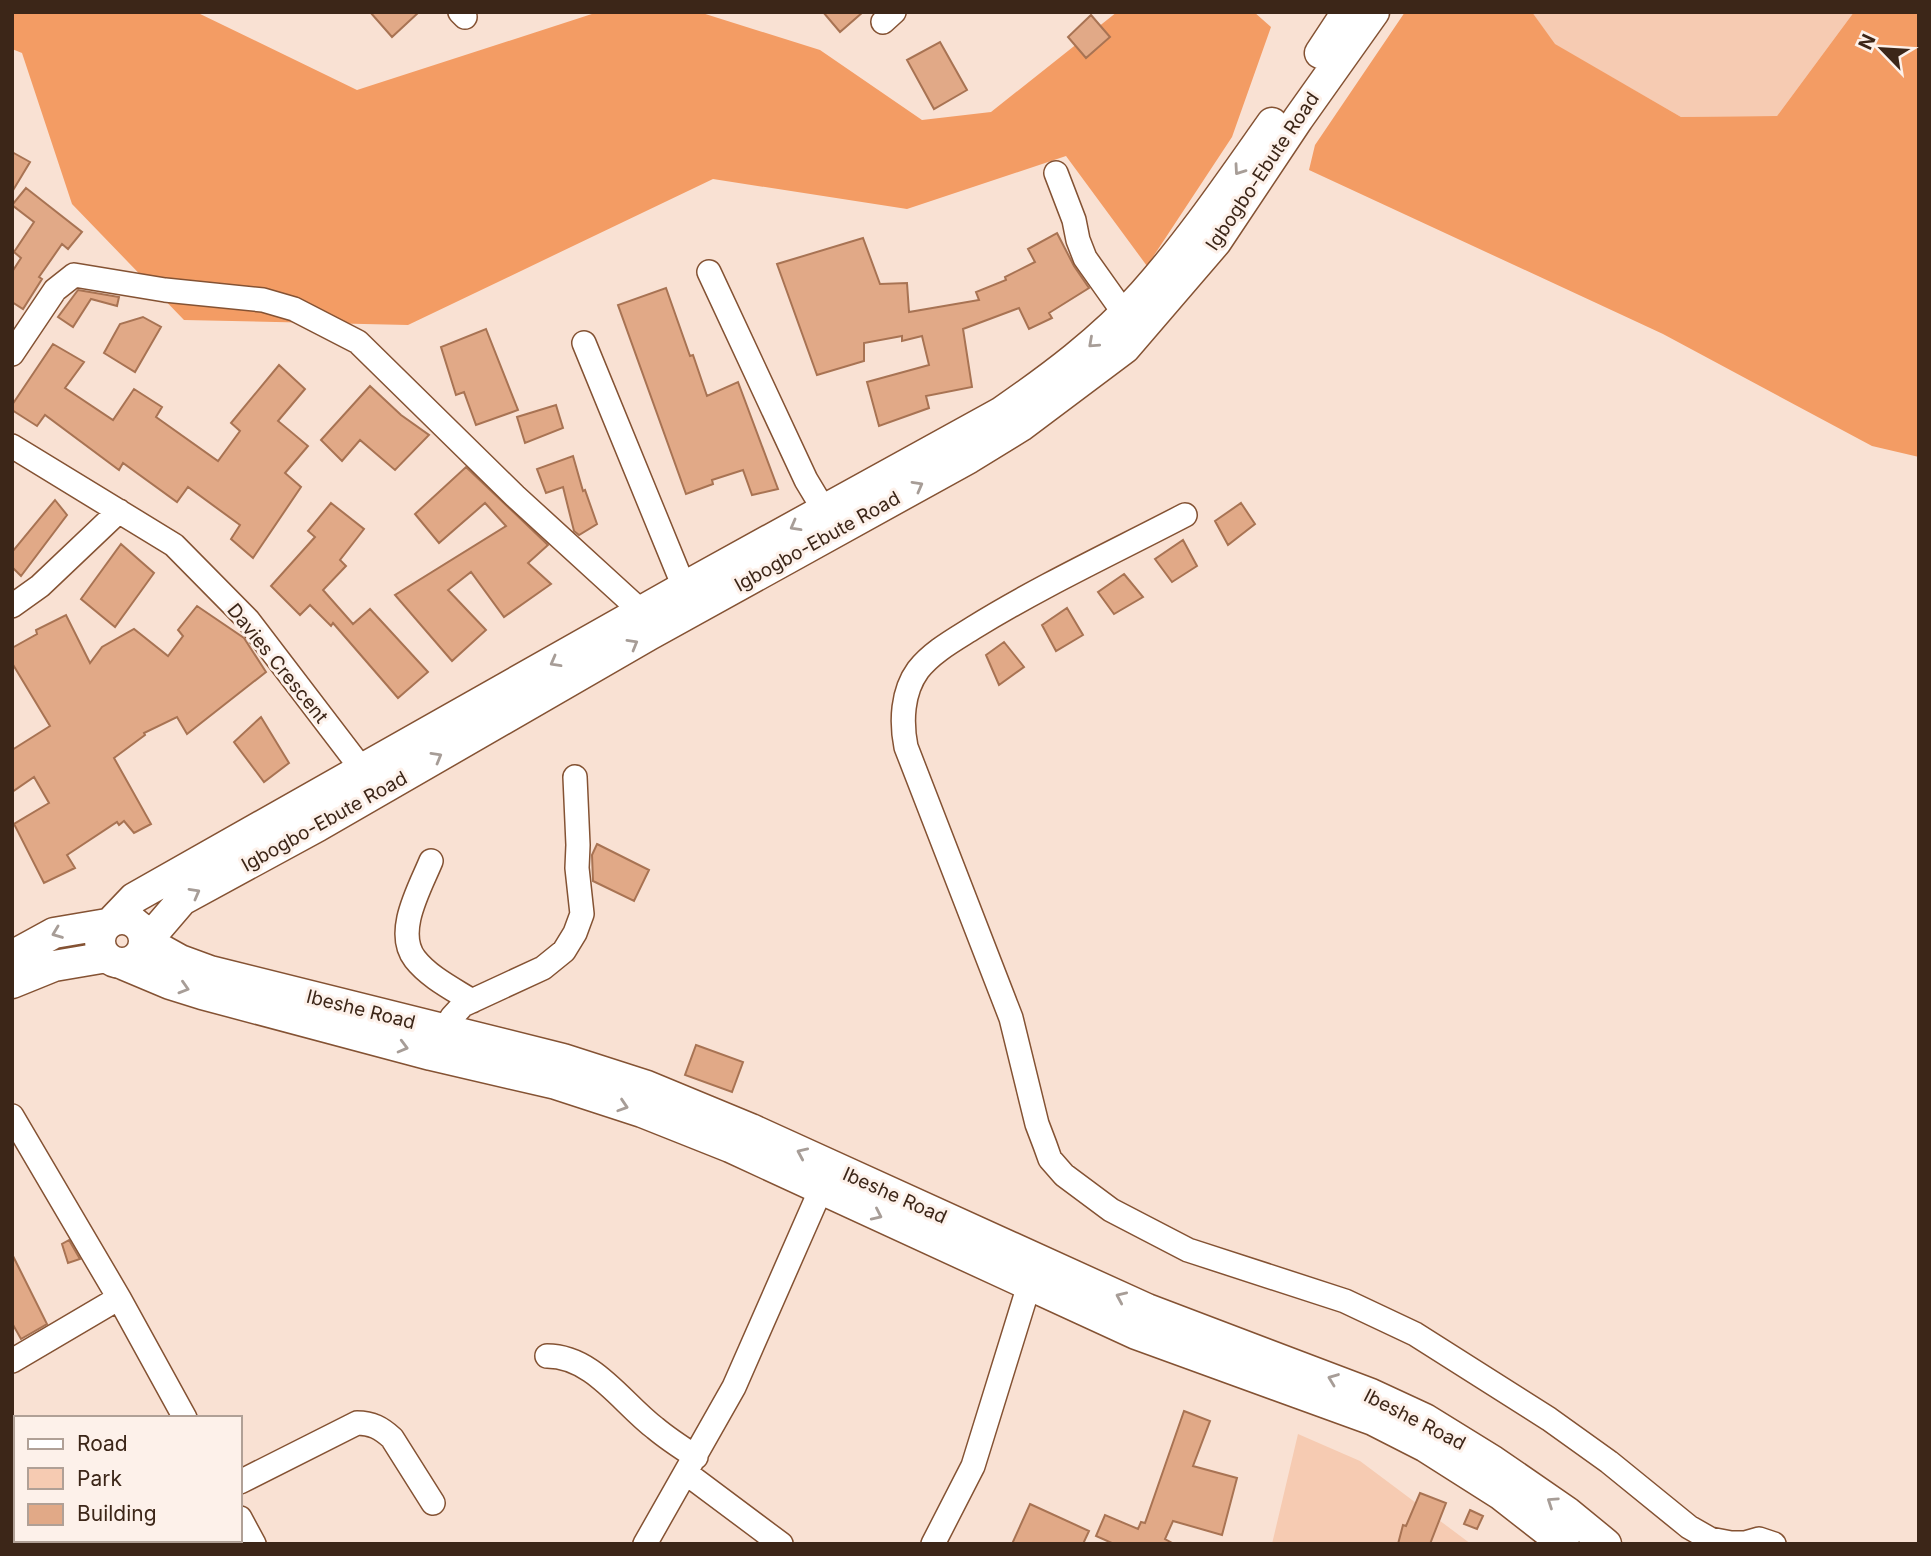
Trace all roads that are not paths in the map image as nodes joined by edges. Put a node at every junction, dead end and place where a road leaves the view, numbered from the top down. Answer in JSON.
{"nodes":[{"id":1,"x":1347,"y":12,"type":"edge"},
{"id":2,"x":1374,"y":12,"type":"edge"},
{"id":3,"x":1056,"y":173,"type":"dead end"},
{"id":4,"x":709,"y":272,"type":"dead end"},
{"id":5,"x":1124,"y":313,"type":"junction"},
{"id":6,"x":584,"y":343,"type":"dead end"},
{"id":7,"x":12,"y":354,"type":"edge"},
{"id":8,"x":12,"y":446,"type":"edge"},
{"id":9,"x":824,"y":510,"type":"junction"},
{"id":10,"x":120,"y":511,"type":"junction"},
{"id":11,"x":1185,"y":515,"type":"dead end"},
{"id":12,"x":684,"y":587,"type":"junction"},
{"id":13,"x":12,"y":606,"type":"edge"},
{"id":14,"x":642,"y":612,"type":"junction"},
{"id":15,"x":575,"y":777,"type":"dead end"},
{"id":16,"x":371,"y":781,"type":"junction"},
{"id":17,"x":431,"y":861,"type":"dead end"},
{"id":18,"x":110,"y":922,"type":"junction"},
{"id":19,"x":144,"y":937,"type":"junction"},
{"id":20,"x":15,"y":949,"type":"edge"},
{"id":21,"x":113,"y":960,"type":"junction"},
{"id":22,"x":12,"y":983,"type":"edge"},
{"id":23,"x":472,"y":1001,"type":"junction"},
{"id":24,"x":444,"y":1030,"type":"junction"},
{"id":25,"x":12,"y":1116,"type":"edge"},
{"id":26,"x":821,"y":1189,"type":"junction"},
{"id":27,"x":1029,"y":1285,"type":"junction"},
{"id":28,"x":119,"y":1298,"type":"junction"},
{"id":29,"x":547,"y":1356,"type":"dead end"},
{"id":30,"x":12,"y":1361,"type":"edge"},
{"id":31,"x":184,"y":1416,"type":"edge"},
{"id":32,"x":691,"y":1465,"type":"junction"},
{"id":33,"x":242,"y":1481,"type":"edge"},
{"id":34,"x":433,"y":1503,"type":"dead end"},
{"id":35,"x":242,"y":1522,"type":"edge"},
{"id":36,"x":254,"y":1544,"type":"edge"},
{"id":37,"x":645,"y":1544,"type":"edge"},
{"id":38,"x":781,"y":1544,"type":"edge"},
{"id":39,"x":933,"y":1544,"type":"edge"},
{"id":40,"x":1564,"y":1544,"type":"edge"},
{"id":41,"x":1606,"y":1544,"type":"edge"},
{"id":42,"x":1774,"y":1544,"type":"edge"}],
"edges":[{"from":1,"to":5,"type":"main road","name":"Igbogbo-Ebute Road","one_way":true},
{"from":16,"to":2,"type":"main road","name":"Igbogbo-Ebute Road","one_way":true},
{"from":3,"to":5,"type":"street"},
{"from":4,"to":9,"type":"street"},
{"from":5,"to":9,"type":"main road","name":"Igbogbo-Ebute Road","one_way":true},
{"from":6,"to":12,"type":"street"},
{"from":7,"to":14,"type":"street"},
{"from":8,"to":10,"type":"street","name":"Davies Crescent"},
{"from":9,"to":12,"type":"main road","name":"Igbogbo-Ebute Road","one_way":true},
{"from":10,"to":13,"type":"street"},
{"from":10,"to":16,"type":"street","name":"Davies Crescent"},
{"from":11,"to":42,"type":"street"},
{"from":12,"to":14,"type":"main road","name":"Igbogbo-Ebute Road"},
{"from":14,"to":16,"type":"main road","name":"Igbogbo-Ebute Road","one_way":true},
{"from":15,"to":23,"type":"street"},
{"from":16,"to":18,"type":"main road","name":"Igbogbo-Ebute Road"},
{"from":19,"to":16,"type":"main road","name":"Igbogbo-Ebute Road","one_way":true},
{"from":17,"to":23,"type":"street"},
{"from":18,"to":19,"type":"main road"},
{"from":18,"to":20,"type":"main road","one_way":true},
{"from":18,"to":21,"type":"main road"},
{"from":19,"to":21,"type":"main road"},
{"from":19,"to":24,"type":"main road","name":"Ibeshe Road"},
{"from":21,"to":22,"type":"main road"},
{"from":21,"to":26,"type":"main road","name":"Ibeshe Road","one_way":true},
{"from":23,"to":24,"type":"street"},
{"from":41,"to":24,"type":"main road","name":"Ibeshe Road","one_way":true},
{"from":25,"to":28,"type":"street"},
{"from":26,"to":27,"type":"main road","name":"Ibeshe Road","one_way":true},
{"from":26,"to":32,"type":"street"},
{"from":27,"to":39,"type":"street"},
{"from":27,"to":40,"type":"main road","name":"Ibeshe Road"},
{"from":28,"to":30,"type":"street"},
{"from":28,"to":31,"type":"street"},
{"from":29,"to":32,"type":"street"},
{"from":32,"to":37,"type":"street"},
{"from":32,"to":38,"type":"street"},
{"from":33,"to":34,"type":"street"},
{"from":35,"to":36,"type":"street"}]}
